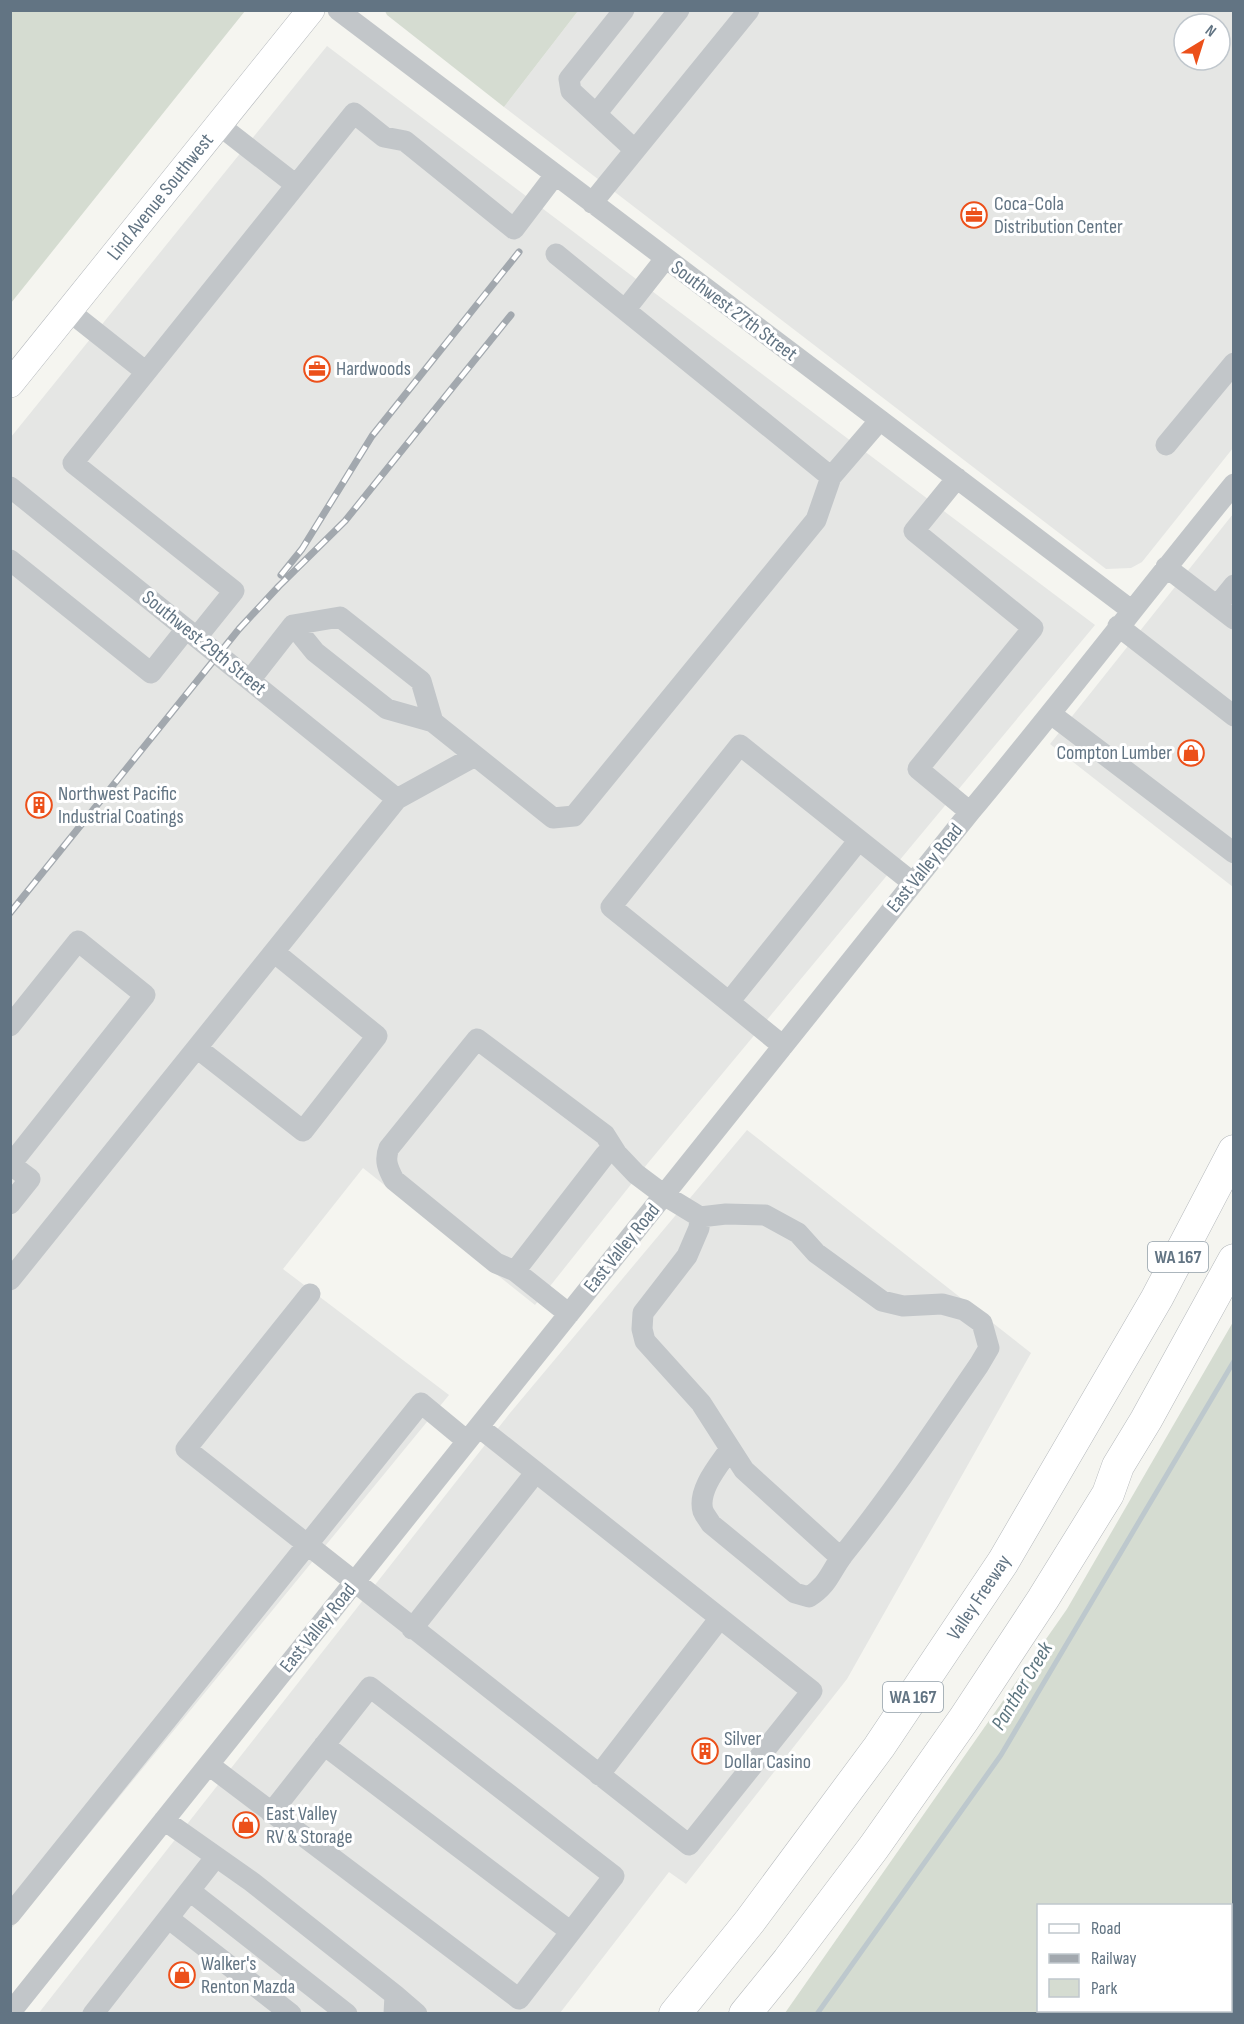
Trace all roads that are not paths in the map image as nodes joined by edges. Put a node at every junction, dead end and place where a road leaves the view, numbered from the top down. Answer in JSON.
{"nodes":[{"id":1,"x":311,"y":10,"type":"edge"},
{"id":2,"x":338,"y":10,"type":"edge"},
{"id":3,"x":624,"y":10,"type":"edge"},
{"id":4,"x":679,"y":10,"type":"edge"},
{"id":5,"x":749,"y":10,"type":"edge"},
{"id":6,"x":596,"y":114,"type":"junction"},
{"id":7,"x":219,"y":125,"type":"junction"},
{"id":8,"x":635,"y":150,"type":"junction"},
{"id":9,"x":555,"y":175,"type":"junction"},
{"id":10,"x":296,"y":185,"type":"junction"},
{"id":11,"x":592,"y":203,"type":"junction"},
{"id":12,"x":556,"y":254,"type":"dead end"},
{"id":13,"x":665,"y":259,"type":"junction"},
{"id":14,"x":625,"y":310,"type":"junction"},
{"id":15,"x":69,"y":311,"type":"junction"},
{"id":16,"x":1233,"y":363,"type":"edge"},
{"id":17,"x":146,"y":372,"type":"junction"},
{"id":18,"x":10,"y":384,"type":"edge"},
{"id":19,"x":880,"y":420,"type":"junction"},
{"id":20,"x":1166,"y":445,"type":"dead end"},
{"id":21,"x":831,"y":477,"type":"junction"},
{"id":22,"x":957,"y":478,"type":"junction"},
{"id":23,"x":1233,"y":484,"type":"edge"},
{"id":24,"x":10,"y":487,"type":"edge"},
{"id":25,"x":10,"y":560,"type":"edge"},
{"id":26,"x":1166,"y":567,"type":"junction"},
{"id":27,"x":1233,"y":585,"type":"edge"},
{"id":28,"x":1225,"y":612,"type":"edge"},
{"id":29,"x":1125,"y":618,"type":"junction"},
{"id":30,"x":293,"y":625,"type":"junction"},
{"id":31,"x":192,"y":633,"type":"junction"},
{"id":32,"x":250,"y":680,"type":"junction"},
{"id":33,"x":1051,"y":714,"type":"junction"},
{"id":34,"x":1233,"y":716,"type":"edge"},
{"id":35,"x":433,"y":722,"type":"junction"},
{"id":36,"x":475,"y":756,"type":"junction"},
{"id":37,"x":397,"y":799,"type":"junction"},
{"id":38,"x":970,"y":812,"type":"junction"},
{"id":39,"x":859,"y":840,"type":"junction"},
{"id":40,"x":1233,"y":853,"type":"edge"},
{"id":41,"x":913,"y":883,"type":"junction"},
{"id":42,"x":274,"y":952,"type":"junction"},
{"id":43,"x":729,"y":1002,"type":"junction"},
{"id":44,"x":10,"y":1026,"type":"edge"},
{"id":45,"x":783,"y":1046,"type":"junction"},
{"id":46,"x":197,"y":1048,"type":"junction"},
{"id":47,"x":1233,"y":1151,"type":"edge"},
{"id":48,"x":617,"y":1154,"type":"junction"},
{"id":49,"x":11,"y":1164,"type":"edge"},
{"id":50,"x":664,"y":1195,"type":"junction"},
{"id":51,"x":10,"y":1204,"type":"edge"},
{"id":52,"x":700,"y":1217,"type":"junction"},
{"id":53,"x":1233,"y":1260,"type":"edge"},
{"id":54,"x":515,"y":1271,"type":"junction"},
{"id":55,"x":10,"y":1280,"type":"edge"},
{"id":56,"x":310,"y":1294,"type":"dead end"},
{"id":57,"x":569,"y":1314,"type":"junction"},
{"id":58,"x":473,"y":1434,"type":"junction"},
{"id":59,"x":730,"y":1449,"type":"junction"},
{"id":60,"x":1118,"y":1466,"type":"junction"},
{"id":61,"x":536,"y":1472,"type":"junction"},
{"id":62,"x":307,"y":1546,"type":"junction"},
{"id":63,"x":841,"y":1558,"type":"junction"},
{"id":64,"x":354,"y":1583,"type":"junction"},
{"id":65,"x":720,"y":1618,"type":"junction"},
{"id":66,"x":412,"y":1629,"type":"junction"},
{"id":67,"x":324,"y":1745,"type":"junction"},
{"id":68,"x":208,"y":1765,"type":"junction"},
{"id":69,"x":599,"y":1775,"type":"junction"},
{"id":70,"x":271,"y":1813,"type":"junction"},
{"id":71,"x":164,"y":1820,"type":"junction"},
{"id":72,"x":215,"y":1858,"type":"junction"},
{"id":73,"x":190,"y":1891,"type":"junction"},
{"id":74,"x":10,"y":1916,"type":"edge"},
{"id":75,"x":168,"y":1918,"type":"junction"},
{"id":76,"x":571,"y":1932,"type":"junction"},
{"id":77,"x":395,"y":2004,"type":"edge"},
{"id":78,"x":10,"y":2013,"type":"edge"},
{"id":79,"x":93,"y":2013,"type":"edge"},
{"id":80,"x":291,"y":2013,"type":"edge"},
{"id":81,"x":347,"y":2013,"type":"edge"},
{"id":82,"x":417,"y":2013,"type":"edge"},
{"id":83,"x":675,"y":2013,"type":"edge"},
{"id":84,"x":729,"y":2013,"type":"edge"},
{"id":85,"x":745,"y":2013,"type":"edge"}],
"edges":[{"from":1,"to":7,"type":"main road","name":"Lind Avenue Southwest"},
{"from":2,"to":9,"type":"street","name":"Southwest 27th Street"},
{"from":3,"to":6,"type":"street"},
{"from":4,"to":6,"type":"street"},
{"from":5,"to":8,"type":"street"},
{"from":6,"to":8,"type":"street"},
{"from":7,"to":10,"type":"street"},
{"from":7,"to":15,"type":"main road","name":"Lind Avenue Southwest"},
{"from":8,"to":11,"type":"street"},
{"from":9,"to":10,"type":"street"},
{"from":9,"to":11,"type":"street","name":"Southwest 27th Street"},
{"from":10,"to":17,"type":"street"},
{"from":11,"to":13,"type":"street","name":"Southwest 27th Street"},
{"from":12,"to":14,"type":"street"},
{"from":13,"to":14,"type":"street"},
{"from":13,"to":19,"type":"street","name":"Southwest 27th Street"},
{"from":14,"to":21,"type":"street"},
{"from":15,"to":17,"type":"street"},
{"from":15,"to":18,"type":"main road","name":"Lind Avenue Southwest"},
{"from":16,"to":20,"type":"street"},
{"from":17,"to":31,"type":"street"},
{"from":19,"to":21,"type":"street"},
{"from":19,"to":22,"type":"street","name":"Southwest 27th Street"},
{"from":21,"to":36,"type":"street"},
{"from":22,"to":29,"type":"street","name":"Southwest 27th Street"},
{"from":22,"to":38,"type":"street"},
{"from":23,"to":26,"type":"street","name":"East Valley Road"},
{"from":24,"to":31,"type":"street","name":"Southwest 29th Street"},
{"from":25,"to":31,"type":"street"},
{"from":26,"to":28,"type":"street"},
{"from":26,"to":29,"type":"street","name":"East Valley Road"},
{"from":27,"to":28,"type":"street"},
{"from":29,"to":33,"type":"street","name":"East Valley Road"},
{"from":29,"to":34,"type":"street","name":"Southwest 27th Street"},
{"from":30,"to":32,"type":"street"},
{"from":30,"to":35,"type":"street"},
{"from":30,"to":35,"type":"street"},
{"from":31,"to":32,"type":"street","name":"Southwest 29th Street"},
{"from":32,"to":37,"type":"street","name":"Southwest 29th Street"},
{"from":33,"to":38,"type":"street","name":"East Valley Road"},
{"from":33,"to":40,"type":"street"},
{"from":35,"to":36,"type":"street"},
{"from":36,"to":37,"type":"street"},
{"from":37,"to":42,"type":"street"},
{"from":38,"to":41,"type":"street","name":"East Valley Road"},
{"from":39,"to":41,"type":"street"},
{"from":39,"to":43,"type":"street"},
{"from":39,"to":43,"type":"street"},
{"from":41,"to":45,"type":"street","name":"East Valley Road"},
{"from":42,"to":46,"type":"street"},
{"from":42,"to":46,"type":"street"},
{"from":43,"to":45,"type":"street"},
{"from":44,"to":49,"type":"street"},
{"from":45,"to":50,"type":"street","name":"East Valley Road"},
{"from":46,"to":55,"type":"street"},
{"from":47,"to":83,"type":"highway","name":"Valley Freeway","number":"WA 167"},
{"from":48,"to":50,"type":"street"},
{"from":48,"to":54,"type":"street"},
{"from":48,"to":54,"type":"street"},
{"from":49,"to":51,"type":"street"},
{"from":50,"to":52,"type":"street"},
{"from":50,"to":57,"type":"street","name":"East Valley Road"},
{"from":52,"to":59,"type":"street"},
{"from":52,"to":63,"type":"street"},
{"from":53,"to":60,"type":"highway","number":"WA 167"},
{"from":54,"to":57,"type":"street"},
{"from":56,"to":62,"type":"street"},
{"from":57,"to":58,"type":"street","name":"East Valley Road"},
{"from":58,"to":61,"type":"street"},
{"from":58,"to":62,"type":"street"},
{"from":58,"to":64,"type":"street","name":"East Valley Road"},
{"from":59,"to":63,"type":"street"},
{"from":59,"to":63,"type":"street"},
{"from":60,"to":84,"type":"highway"},
{"from":60,"to":85,"type":"highway","number":"WA 167"},
{"from":61,"to":65,"type":"street"},
{"from":61,"to":66,"type":"street"},
{"from":62,"to":64,"type":"street"},
{"from":62,"to":74,"type":"street"},
{"from":64,"to":66,"type":"street"},
{"from":64,"to":68,"type":"street","name":"East Valley Road"},
{"from":65,"to":69,"type":"street"},
{"from":65,"to":69,"type":"street"},
{"from":66,"to":69,"type":"street"},
{"from":67,"to":70,"type":"street"},
{"from":67,"to":76,"type":"street"},
{"from":67,"to":76,"type":"street"},
{"from":68,"to":70,"type":"street"},
{"from":68,"to":71,"type":"street","name":"East Valley Road"},
{"from":70,"to":76,"type":"street"},
{"from":71,"to":72,"type":"street"},
{"from":71,"to":78,"type":"street","name":"East Valley Road"},
{"from":72,"to":73,"type":"street"},
{"from":72,"to":77,"type":"street"},
{"from":73,"to":75,"type":"street"},
{"from":73,"to":81,"type":"street"},
{"from":75,"to":79,"type":"street"},
{"from":75,"to":80,"type":"street"},
{"from":77,"to":82,"type":"street"}]}
